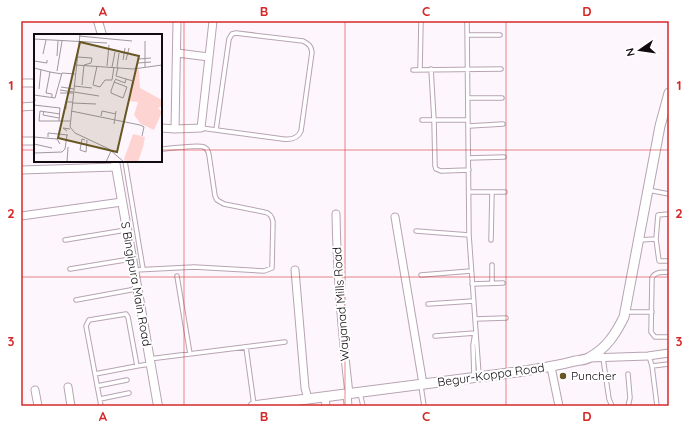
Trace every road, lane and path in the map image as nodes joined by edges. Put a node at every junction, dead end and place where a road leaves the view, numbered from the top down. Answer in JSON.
{"nodes":[{"id":1,"x":98,"y":21,"type":"edge"},
{"id":2,"x":177,"y":21,"type":"edge"},
{"id":3,"x":213,"y":21,"type":"edge"},
{"id":4,"x":421,"y":21,"type":"edge"},
{"id":5,"x":467,"y":21,"type":"edge"},
{"id":6,"x":102,"y":34,"type":"edge"},
{"id":7,"x":468,"y":35,"type":"junction"},
{"id":8,"x":500,"y":35,"type":"dead end"},
{"id":9,"x":177,"y":53,"type":"junction"},
{"id":10,"x":209,"y":57,"type":"junction"},
{"id":11,"x":431,"y":69,"type":"junction"},
{"id":12,"x":468,"y":69,"type":"junction"},
{"id":13,"x":501,"y":69,"type":"dead end"},
{"id":14,"x":413,"y":70,"type":"dead end"},
{"id":15,"x":420,"y":70,"type":"junction"},
{"id":16,"x":21,"y":83,"type":"edge"},
{"id":17,"x":34,"y":83,"type":"edge"},
{"id":18,"x":669,"y":93,"type":"edge"},
{"id":19,"x":468,"y":98,"type":"junction"},
{"id":20,"x":502,"y":98,"type":"dead end"},
{"id":21,"x":34,"y":106,"type":"edge"},
{"id":22,"x":21,"y":107,"type":"edge"},
{"id":23,"x":666,"y":113,"type":"edge"},
{"id":24,"x":422,"y":120,"type":"dead end"},
{"id":25,"x":434,"y":120,"type":"junction"},
{"id":26,"x":468,"y":120,"type":"junction"},
{"id":27,"x":503,"y":124,"type":"dead end"},
{"id":28,"x":468,"y":126,"type":"junction"},
{"id":29,"x":162,"y":128,"type":"edge"},
{"id":30,"x":175,"y":128,"type":"junction"},
{"id":31,"x":201,"y":128,"type":"junction"},
{"id":32,"x":216,"y":130,"type":"junction"},
{"id":33,"x":21,"y":141,"type":"edge"},
{"id":34,"x":34,"y":141,"type":"edge"},
{"id":35,"x":162,"y":149,"type":"edge"},
{"id":36,"x":504,"y":157,"type":"dead end"},
{"id":37,"x":469,"y":158,"type":"junction"},
{"id":38,"x":125,"y":162,"type":"edge"},
{"id":39,"x":115,"y":164,"type":"edge"},
{"id":40,"x":21,"y":170,"type":"edge"},
{"id":41,"x":469,"y":170,"type":"junction"},
{"id":42,"x":648,"y":190,"type":"junction"},
{"id":43,"x":469,"y":192,"type":"junction"},
{"id":44,"x":492,"y":192,"type":"junction"},
{"id":45,"x":505,"y":192,"type":"dead end"},
{"id":46,"x":669,"y":194,"type":"edge"},
{"id":47,"x":122,"y":202,"type":"junction"},
{"id":48,"x":336,"y":214,"type":"dead end"},
{"id":49,"x":669,"y":214,"type":"edge"},
{"id":50,"x":21,"y":216,"type":"edge"},
{"id":51,"x":395,"y":217,"type":"dead end"},
{"id":52,"x":126,"y":230,"type":"junction"},
{"id":53,"x":416,"y":231,"type":"dead end"},
{"id":54,"x":469,"y":235,"type":"junction"},
{"id":55,"x":656,"y":239,"type":"junction"},
{"id":56,"x":65,"y":240,"type":"dead end"},
{"id":57,"x":491,"y":240,"type":"dead end"},
{"id":58,"x":638,"y":240,"type":"junction"},
{"id":59,"x":131,"y":260,"type":"junction"},
{"id":60,"x":669,"y":260,"type":"edge"},
{"id":61,"x":492,"y":265,"type":"dead end"},
{"id":62,"x":70,"y":269,"type":"dead end"},
{"id":63,"x":143,"y":269,"type":"junction"},
{"id":64,"x":133,"y":270,"type":"junction"},
{"id":65,"x":295,"y":270,"type":"dead end"},
{"id":66,"x":471,"y":271,"type":"junction"},
{"id":67,"x":669,"y":272,"type":"edge"},
{"id":68,"x":421,"y":275,"type":"dead end"},
{"id":69,"x":177,"y":276,"type":"dead end"},
{"id":70,"x":492,"y":283,"type":"junction"},
{"id":71,"x":503,"y":283,"type":"dead end"},
{"id":72,"x":472,"y":284,"type":"junction"},
{"id":73,"x":136,"y":289,"type":"junction"},
{"id":74,"x":76,"y":300,"type":"dead end"},
{"id":75,"x":474,"y":301,"type":"junction"},
{"id":76,"x":428,"y":304,"type":"dead end"},
{"id":77,"x":625,"y":312,"type":"junction"},
{"id":78,"x":652,"y":312,"type":"junction"},
{"id":79,"x":506,"y":318,"type":"dead end"},
{"id":80,"x":475,"y":319,"type":"junction"},
{"id":81,"x":475,"y":332,"type":"junction"},
{"id":82,"x":435,"y":336,"type":"dead end"},
{"id":83,"x":669,"y":337,"type":"edge"},
{"id":84,"x":285,"y":342,"type":"dead end"},
{"id":85,"x":246,"y":347,"type":"junction"},
{"id":86,"x":669,"y":353,"type":"edge"},
{"id":87,"x":190,"y":354,"type":"junction"},
{"id":88,"x":648,"y":356,"type":"junction"},
{"id":89,"x":589,"y":358,"type":"junction"},
{"id":90,"x":603,"y":358,"type":"junction"},
{"id":91,"x":150,"y":362,"type":"junction"},
{"id":92,"x":669,"y":364,"type":"edge"},
{"id":93,"x":137,"y":366,"type":"junction"},
{"id":94,"x":652,"y":366,"type":"junction"},
{"id":95,"x":551,"y":367,"type":"junction"},
{"id":96,"x":95,"y":374,"type":"junction"},
{"id":97,"x":628,"y":374,"type":"dead end"},
{"id":98,"x":477,"y":377,"type":"junction"},
{"id":99,"x":127,"y":380,"type":"dead end"},
{"id":100,"x":422,"y":384,"type":"junction"},
{"id":101,"x":97,"y":386,"type":"junction"},
{"id":102,"x":68,"y":387,"type":"dead end"},
{"id":103,"x":34,"y":390,"type":"dead end"},
{"id":104,"x":129,"y":393,"type":"dead end"},
{"id":105,"x":360,"y":393,"type":"junction"},
{"id":106,"x":348,"y":394,"type":"junction"},
{"id":107,"x":100,"y":400,"type":"junction"},
{"id":108,"x":326,"y":401,"type":"edge"},
{"id":109,"x":307,"y":402,"type":"edge"},
{"id":110,"x":38,"y":406,"type":"edge"},
{"id":111,"x":71,"y":406,"type":"edge"},
{"id":112,"x":101,"y":406,"type":"edge"},
{"id":113,"x":158,"y":406,"type":"edge"},
{"id":114,"x":254,"y":406,"type":"edge"},
{"id":115,"x":348,"y":406,"type":"edge"},
{"id":116,"x":363,"y":406,"type":"edge"},
{"id":117,"x":424,"y":406,"type":"edge"},
{"id":118,"x":559,"y":406,"type":"edge"},
{"id":119,"x":612,"y":406,"type":"edge"},
{"id":120,"x":628,"y":406,"type":"edge"},
{"id":121,"x":657,"y":406,"type":"edge"}],
"edges":[{"from":1,"to":6,"type":"street"},
{"from":2,"to":9,"type":"street"},
{"from":3,"to":10,"type":"street"},
{"from":4,"to":15,"type":"lane"},
{"from":5,"to":7,"type":"lane"},
{"from":7,"to":8,"type":"lane"},
{"from":7,"to":12,"type":"lane"},
{"from":9,"to":10,"type":"street"},
{"from":9,"to":30,"type":"street"},
{"from":10,"to":31,"type":"street"},
{"from":11,"to":12,"type":"lane"},
{"from":11,"to":15,"type":"lane"},
{"from":11,"to":25,"type":"lane"},
{"from":12,"to":13,"type":"lane"},
{"from":12,"to":19,"type":"lane"},
{"from":14,"to":15,"type":"lane"},
{"from":16,"to":17,"type":"street"},
{"from":18,"to":23,"type":"main road","name":"Begur-Koppa Road"},
{"from":19,"to":20,"type":"lane"},
{"from":19,"to":26,"type":"lane"},
{"from":21,"to":22,"type":"street"},
{"from":23,"to":42,"type":"main road","name":"Begur-Koppa Road"},
{"from":24,"to":25,"type":"lane"},
{"from":25,"to":26,"type":"lane"},
{"from":25,"to":41,"type":"lane"},
{"from":26,"to":28,"type":"lane"},
{"from":27,"to":28,"type":"lane"},
{"from":28,"to":37,"type":"lane"},
{"from":29,"to":30,"type":"street"},
{"from":30,"to":31,"type":"street"},
{"from":31,"to":32,"type":"lane"},
{"from":32,"to":32,"type":"lane"},
{"from":33,"to":34,"type":"street"},
{"from":35,"to":63,"type":"lane"},
{"from":36,"to":37,"type":"lane"},
{"from":37,"to":41,"type":"lane"},
{"from":38,"to":63,"type":"lane"},
{"from":39,"to":40,"type":"street"},
{"from":39,"to":47,"type":"street","name":"S Bingipura Main Road"},
{"from":41,"to":43,"type":"lane"},
{"from":42,"to":46,"type":"lane"},
{"from":42,"to":58,"type":"main road","name":"Begur-Koppa Road"},
{"from":43,"to":44,"type":"lane"},
{"from":43,"to":54,"type":"lane"},
{"from":44,"to":45,"type":"lane"},
{"from":44,"to":57,"type":"lane"},
{"from":47,"to":50,"type":"street"},
{"from":47,"to":52,"type":"street","name":"S Bingipura Main Road"},
{"from":48,"to":106,"type":"street","name":"Wayanad Mills Road"},
{"from":49,"to":55,"type":"lane"},
{"from":51,"to":100,"type":"street"},
{"from":52,"to":56,"type":"lane"},
{"from":52,"to":59,"type":"street","name":"S Bingipura Main Road"},
{"from":53,"to":54,"type":"lane"},
{"from":54,"to":66,"type":"lane"},
{"from":55,"to":58,"type":"lane"},
{"from":55,"to":60,"type":"lane"},
{"from":58,"to":77,"type":"main road","name":"Begur-Koppa Road"},
{"from":59,"to":62,"type":"lane"},
{"from":59,"to":64,"type":"street","name":"S Bingipura Main Road"},
{"from":61,"to":70,"type":"lane"},
{"from":63,"to":64,"type":"lane"},
{"from":64,"to":73,"type":"street","name":"S Bingipura Main Road"},
{"from":65,"to":109,"type":"street"},
{"from":66,"to":68,"type":"lane"},
{"from":66,"to":72,"type":"lane"},
{"from":67,"to":78,"type":"lane"},
{"from":69,"to":87,"type":"lane"},
{"from":70,"to":71,"type":"lane"},
{"from":70,"to":72,"type":"lane"},
{"from":72,"to":75,"type":"lane"},
{"from":73,"to":74,"type":"lane"},
{"from":73,"to":91,"type":"street","name":"S Bingipura Main Road"},
{"from":75,"to":76,"type":"lane"},
{"from":75,"to":80,"type":"lane"},
{"from":77,"to":78,"type":"lane"},
{"from":77,"to":89,"type":"main road","name":"Begur-Koppa Road"},
{"from":78,"to":83,"type":"lane"},
{"from":79,"to":80,"type":"lane"},
{"from":80,"to":81,"type":"lane"},
{"from":81,"to":82,"type":"lane"},
{"from":81,"to":98,"type":"lane"},
{"from":84,"to":85,"type":"lane"},
{"from":85,"to":87,"type":"lane"},
{"from":85,"to":114,"type":"lane"},
{"from":86,"to":88,"type":"street"},
{"from":87,"to":91,"type":"lane"},
{"from":88,"to":90,"type":"street"},
{"from":88,"to":94,"type":"lane"},
{"from":89,"to":90,"type":"street"},
{"from":89,"to":95,"type":"main road","name":"Begur-Koppa Road"},
{"from":90,"to":119,"type":"lane"},
{"from":91,"to":93,"type":"lane"},
{"from":91,"to":113,"type":"street","name":"S Bingipura Main Road"},
{"from":92,"to":94,"type":"lane"},
{"from":93,"to":96,"type":"lane"},
{"from":93,"to":96,"type":"lane"},
{"from":94,"to":121,"type":"lane"},
{"from":95,"to":98,"type":"main road","name":"Begur-Koppa Road"},
{"from":95,"to":118,"type":"street"},
{"from":96,"to":101,"type":"lane"},
{"from":97,"to":120,"type":"lane"},
{"from":98,"to":100,"type":"main road","name":"Begur-Koppa Road"},
{"from":99,"to":101,"type":"lane"},
{"from":100,"to":105,"type":"main road","name":"Begur-Koppa Road"},
{"from":100,"to":117,"type":"lane"},
{"from":101,"to":107,"type":"lane"},
{"from":102,"to":111,"type":"street"},
{"from":103,"to":110,"type":"street"},
{"from":104,"to":107,"type":"lane"},
{"from":105,"to":106,"type":"main road","name":"Begur-Koppa Road"},
{"from":105,"to":116,"type":"lane"},
{"from":106,"to":108,"type":"main road","name":"Begur-Koppa Road"},
{"from":106,"to":115,"type":"street","name":"Wayanad Mills Road"},
{"from":107,"to":112,"type":"lane"},
{"from":108,"to":109,"type":"main road","name":"Begur-Koppa Road"},
{"from":109,"to":114,"type":"main road","name":"Begur-Koppa Road"}]}
